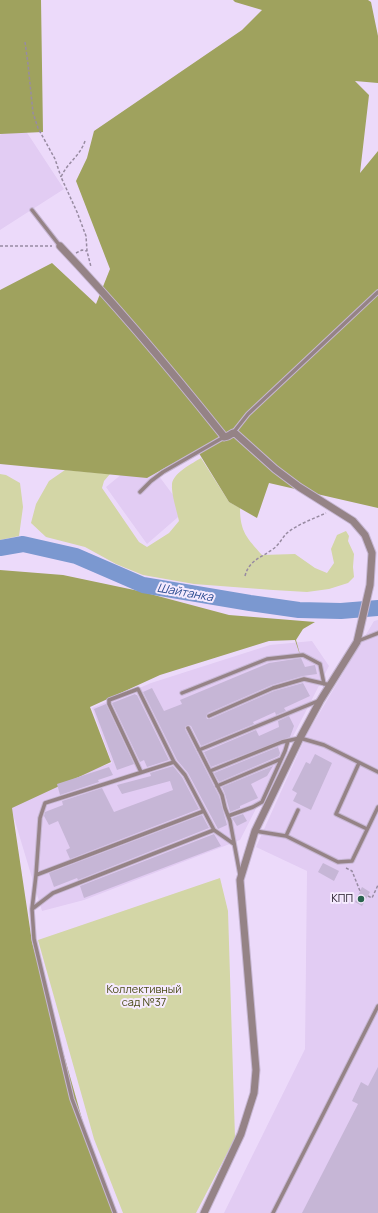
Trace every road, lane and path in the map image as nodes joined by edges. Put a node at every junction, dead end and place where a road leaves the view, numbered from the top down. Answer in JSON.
{"nodes":[{"id":1,"x":25,"y":42,"type":"dead end"},
{"id":2,"x":85,"y":141,"type":"dead end"},
{"id":3,"x":61,"y":177,"type":"junction"},
{"id":4,"x":32,"y":210,"type":"dead end"},
{"id":5,"x":0,"y":246,"type":"edge"},
{"id":6,"x":60,"y":246,"type":"junction"},
{"id":7,"x":87,"y":251,"type":"junction"},
{"id":8,"x":73,"y":259,"type":"junction"},
{"id":9,"x":92,"y":279,"type":"junction"},
{"id":10,"x":378,"y":292,"type":"edge"},
{"id":11,"x":233,"y":433,"type":"junction"},
{"id":12,"x":224,"y":436,"type":"junction"},
{"id":13,"x":140,"y":492,"type":"dead end"},
{"id":14,"x":337,"y":510,"type":"junction"},
{"id":15,"x":375,"y":552,"type":"edge"},
{"id":16,"x":246,"y":576,"type":"dead end"},
{"id":17,"x":378,"y":633,"type":"edge"},
{"id":18,"x":357,"y":642,"type":"junction"},
{"id":19,"x":327,"y":684,"type":"junction"},
{"id":20,"x":182,"y":693,"type":"dead end"},
{"id":21,"x":320,"y":701,"type":"junction"},
{"id":22,"x":209,"y":716,"type":"dead end"},
{"id":23,"x":188,"y":728,"type":"dead end"},
{"id":24,"x":300,"y":738,"type":"junction"},
{"id":25,"x":288,"y":741,"type":"junction"},
{"id":26,"x":199,"y":750,"type":"junction"},
{"id":27,"x":281,"y":759,"type":"junction"},
{"id":28,"x":174,"y":762,"type":"junction"},
{"id":29,"x":359,"y":763,"type":"junction"},
{"id":30,"x":210,"y":771,"type":"junction"},
{"id":31,"x":141,"y":772,"type":"junction"},
{"id":32,"x":378,"y":772,"type":"edge"},
{"id":33,"x":217,"y":786,"type":"junction"},
{"id":34,"x":378,"y":807,"type":"edge"},
{"id":35,"x":298,"y":810,"type":"dead end"},
{"id":36,"x":204,"y":811,"type":"junction"},
{"id":37,"x":228,"y":816,"type":"junction"},
{"id":38,"x":367,"y":829,"type":"junction"},
{"id":39,"x":214,"y":830,"type":"junction"},
{"id":40,"x":255,"y":831,"type":"junction"},
{"id":41,"x":286,"y":836,"type":"junction"},
{"id":42,"x":234,"y":844,"type":"junction"},
{"id":43,"x":338,"y":862,"type":"junction"},
{"id":44,"x":36,"y":875,"type":"junction"},
{"id":45,"x":240,"y":880,"type":"junction"},
{"id":46,"x":378,"y":885,"type":"edge"},
{"id":47,"x":360,"y":891,"type":"dead end"},
{"id":48,"x":368,"y":896,"type":"dead end"},
{"id":49,"x":32,"y":909,"type":"junction"},
{"id":50,"x":378,"y":1006,"type":"edge"},
{"id":51,"x":115,"y":1213,"type":"edge"},
{"id":52,"x":204,"y":1213,"type":"edge"},
{"id":53,"x":273,"y":1213,"type":"edge"}],
"edges":[{"from":1,"to":3,"type":"path"},
{"from":2,"to":3,"type":"path"},
{"from":3,"to":7,"type":"path"},
{"from":4,"to":6,"type":"lane"},
{"from":5,"to":6,"type":"path"},
{"from":6,"to":8,"type":"street"},
{"from":7,"to":8,"type":"path"},
{"from":7,"to":9,"type":"path"},
{"from":8,"to":9,"type":"street"},
{"from":9,"to":12,"type":"street"},
{"from":10,"to":11,"type":"lane"},
{"from":11,"to":12,"type":"street"},
{"from":11,"to":14,"type":"street"},
{"from":12,"to":13,"type":"lane"},
{"from":14,"to":15,"type":"street"},
{"from":14,"to":16,"type":"path"},
{"from":15,"to":18,"type":"street"},
{"from":17,"to":18,"type":"lane"},
{"from":18,"to":19,"type":"street"},
{"from":19,"to":20,"type":"lane"},
{"from":19,"to":21,"type":"street"},
{"from":19,"to":22,"type":"lane"},
{"from":21,"to":24,"type":"street"},
{"from":21,"to":26,"type":"lane"},
{"from":23,"to":26,"type":"lane"},
{"from":24,"to":25,"type":"lane"},
{"from":24,"to":29,"type":"lane"},
{"from":24,"to":40,"type":"street"},
{"from":25,"to":27,"type":"lane"},
{"from":25,"to":30,"type":"lane"},
{"from":26,"to":30,"type":"lane"},
{"from":27,"to":33,"type":"lane"},
{"from":27,"to":37,"type":"lane"},
{"from":28,"to":31,"type":"lane"},
{"from":28,"to":31,"type":"lane"},
{"from":28,"to":36,"type":"lane"},
{"from":29,"to":32,"type":"lane"},
{"from":29,"to":38,"type":"lane"},
{"from":30,"to":33,"type":"lane"},
{"from":31,"to":44,"type":"lane"},
{"from":33,"to":37,"type":"lane"},
{"from":34,"to":38,"type":"lane"},
{"from":35,"to":41,"type":"lane"},
{"from":36,"to":39,"type":"lane"},
{"from":36,"to":44,"type":"lane"},
{"from":37,"to":42,"type":"lane"},
{"from":38,"to":43,"type":"lane"},
{"from":39,"to":42,"type":"lane"},
{"from":39,"to":49,"type":"lane"},
{"from":40,"to":41,"type":"lane"},
{"from":40,"to":45,"type":"street"},
{"from":41,"to":43,"type":"lane"},
{"from":42,"to":45,"type":"lane"},
{"from":43,"to":47,"type":"path"},
{"from":44,"to":49,"type":"lane"},
{"from":45,"to":52,"type":"street"},
{"from":46,"to":48,"type":"path"},
{"from":49,"to":51,"type":"lane"},
{"from":50,"to":53,"type":"lane"}]}
